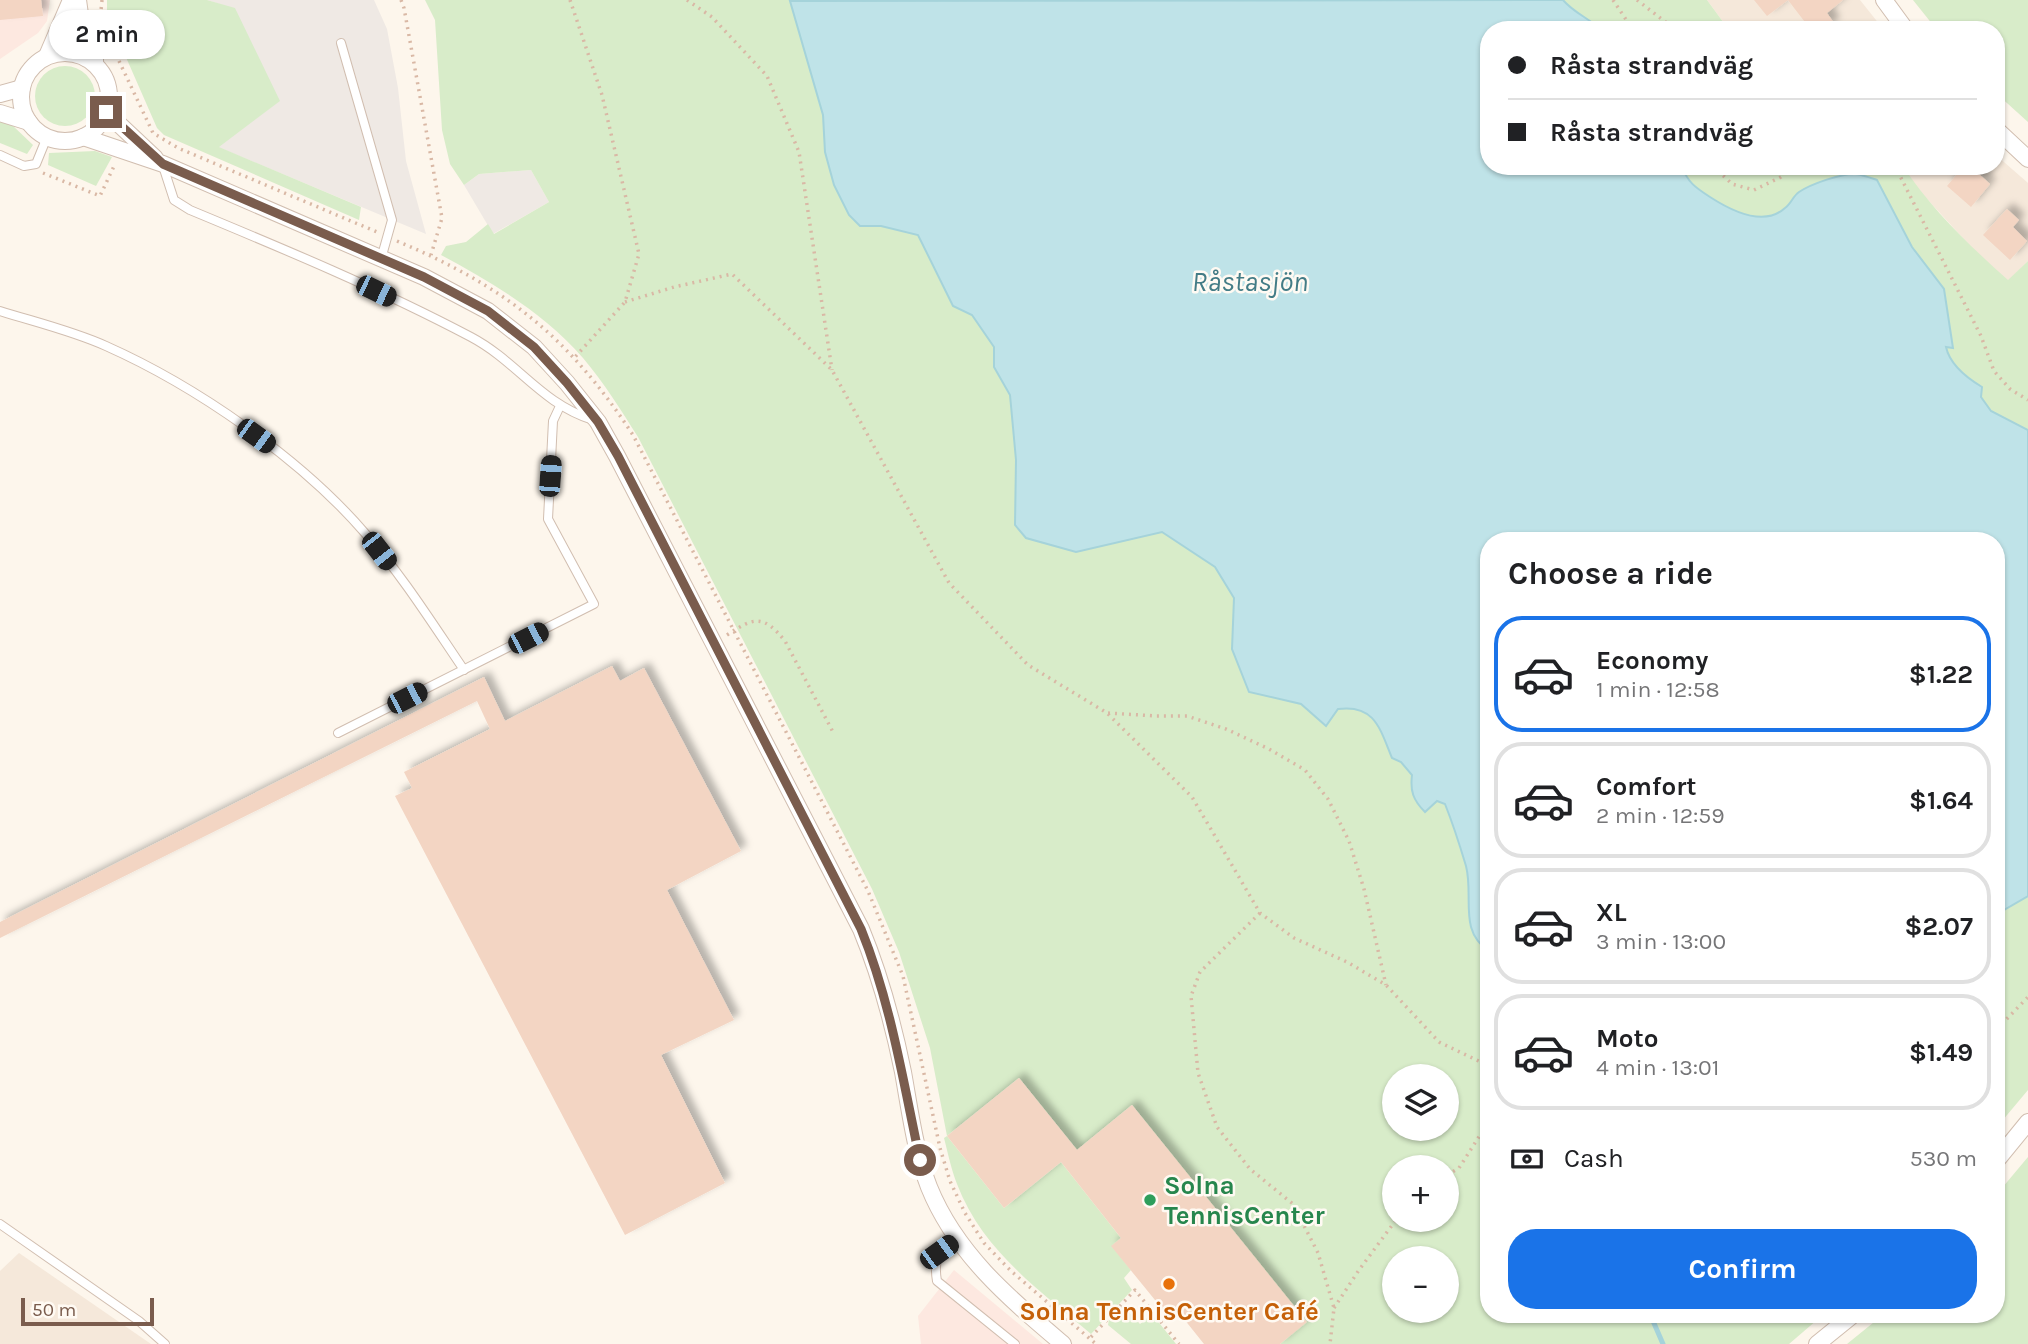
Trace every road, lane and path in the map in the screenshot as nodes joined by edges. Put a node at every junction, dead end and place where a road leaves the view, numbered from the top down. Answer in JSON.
{"nodes":[{"id":1,"x":71,"y":0,"type":"edge"},
{"id":2,"x":78,"y":0,"type":"edge"},
{"id":3,"x":102,"y":0,"type":"edge"},
{"id":4,"x":401,"y":0,"type":"edge"},
{"id":5,"x":570,"y":0,"type":"edge"},
{"id":6,"x":687,"y":0,"type":"edge"},
{"id":7,"x":1614,"y":0,"type":"edge"},
{"id":8,"x":1637,"y":0,"type":"edge"},
{"id":9,"x":1884,"y":0,"type":"edge"},
{"id":10,"x":1627,"y":21,"type":"edge"},
{"id":11,"x":1664,"y":21,"type":"edge"},
{"id":12,"x":1899,"y":21,"type":"edge"},
{"id":13,"x":341,"y":43,"type":"dead end"},
{"id":14,"x":138,"y":44,"type":"dead end"},
{"id":15,"x":114,"y":51,"type":"junction"},
{"id":16,"x":47,"y":56,"type":"junction"},
{"id":17,"x":92,"y":63,"type":"junction"},
{"id":18,"x":22,"y":88,"type":"junction"},
{"id":19,"x":0,"y":94,"type":"edge"},
{"id":20,"x":106,"y":112,"type":"junction"},
{"id":21,"x":0,"y":113,"type":"edge"},
{"id":22,"x":29,"y":122,"type":"junction"},
{"id":23,"x":47,"y":137,"type":"junction"},
{"id":24,"x":83,"y":137,"type":"junction"},
{"id":25,"x":2005,"y":137,"type":"edge"},
{"id":26,"x":122,"y":150,"type":"junction"},
{"id":27,"x":0,"y":155,"type":"edge"},
{"id":28,"x":2028,"y":159,"type":"edge"},
{"id":29,"x":163,"y":164,"type":"junction"},
{"id":30,"x":24,"y":166,"type":"junction"},
{"id":31,"x":1722,"y":175,"type":"edge"},
{"id":32,"x":1783,"y":175,"type":"edge"},
{"id":33,"x":1900,"y":175,"type":"edge"},
{"id":34,"x":387,"y":237,"type":"junction"},
{"id":35,"x":431,"y":255,"type":"junction"},
{"id":36,"x":381,"y":259,"type":"junction"},
{"id":37,"x":424,"y":277,"type":"junction"},
{"id":38,"x":625,"y":302,"type":"junction"},
{"id":39,"x":0,"y":311,"type":"edge"},
{"id":40,"x":575,"y":358,"type":"junction"},
{"id":41,"x":832,"y":370,"type":"junction"},
{"id":42,"x":2028,"y":400,"type":"edge"},
{"id":43,"x":560,"y":406,"type":"junction"},
{"id":44,"x":598,"y":422,"type":"junction"},
{"id":45,"x":734,"y":630,"type":"junction"},
{"id":46,"x":714,"y":643,"type":"junction"},
{"id":47,"x":464,"y":670,"type":"junction"},
{"id":48,"x":1107,"y":713,"type":"junction"},
{"id":49,"x":338,"y":733,"type":"dead end"},
{"id":50,"x":833,"y":733,"type":"dead end"},
{"id":51,"x":1260,"y":913,"type":"junction"},
{"id":52,"x":1386,"y":985,"type":"junction"},
{"id":53,"x":2028,"y":997,"type":"edge"},
{"id":54,"x":2005,"y":1021,"type":"edge"},
{"id":55,"x":1480,"y":1062,"type":"edge"},
{"id":56,"x":2028,"y":1122,"type":"edge"},
{"id":57,"x":1480,"y":1135,"type":"edge"},
{"id":58,"x":2005,"y":1150,"type":"edge"},
{"id":59,"x":1459,"y":1168,"type":"edge"},
{"id":60,"x":0,"y":1224,"type":"edge"},
{"id":61,"x":1388,"y":1232,"type":"edge"},
{"id":62,"x":957,"y":1240,"type":"junction"},
{"id":63,"x":1334,"y":1308,"type":"junction"},
{"id":64,"x":1843,"y":1323,"type":"edge"},
{"id":65,"x":1091,"y":1337,"type":"junction"},
{"id":66,"x":165,"y":1344,"type":"edge"},
{"id":67,"x":1015,"y":1344,"type":"edge"},
{"id":68,"x":1063,"y":1344,"type":"edge"},
{"id":69,"x":1096,"y":1344,"type":"edge"},
{"id":70,"x":1179,"y":1344,"type":"edge"},
{"id":71,"x":1331,"y":1344,"type":"edge"},
{"id":72,"x":1817,"y":1344,"type":"edge"}],
"edges":[{"from":1,"to":16,"type":"street"},
{"from":2,"to":17,"type":"street"},
{"from":3,"to":15,"type":"path"},
{"from":4,"to":35,"type":"path"},
{"from":5,"to":38,"type":"path"},
{"from":6,"to":41,"type":"path"},
{"from":7,"to":10,"type":"path"},
{"from":8,"to":11,"type":"path"},
{"from":9,"to":12,"type":"street"},
{"from":13,"to":34,"type":"lane"},
{"from":14,"to":15,"type":"lane"},
{"from":15,"to":17,"type":"lane"},
{"from":15,"to":34,"type":"path"},
{"from":16,"to":17,"type":"street"},
{"from":16,"to":18,"type":"street"},
{"from":17,"to":20,"type":"street"},
{"from":18,"to":19,"type":"street"},
{"from":18,"to":22,"type":"street"},
{"from":20,"to":24,"type":"street"},
{"from":20,"to":29,"type":"street"},
{"from":21,"to":22,"type":"street"},
{"from":22,"to":23,"type":"street"},
{"from":23,"to":24,"type":"street"},
{"from":23,"to":30,"type":"lane"},
{"from":24,"to":26,"type":"street"},
{"from":25,"to":28,"type":"street"},
{"from":26,"to":29,"type":"street"},
{"from":26,"to":30,"type":"path"},
{"from":27,"to":30,"type":"lane"},
{"from":29,"to":36,"type":"street"},
{"from":29,"to":43,"type":"lane"},
{"from":31,"to":32,"type":"path"},
{"from":33,"to":42,"type":"path"},
{"from":34,"to":35,"type":"path"},
{"from":34,"to":36,"type":"lane"},
{"from":35,"to":37,"type":"path"},
{"from":35,"to":40,"type":"path"},
{"from":36,"to":37,"type":"street"},
{"from":37,"to":44,"type":"street"},
{"from":38,"to":40,"type":"path"},
{"from":38,"to":41,"type":"path"},
{"from":39,"to":47,"type":"lane"},
{"from":40,"to":45,"type":"path"},
{"from":41,"to":48,"type":"path"},
{"from":43,"to":44,"type":"lane"},
{"from":43,"to":47,"type":"lane"},
{"from":44,"to":46,"type":"street"},
{"from":45,"to":46,"type":"path"},
{"from":45,"to":50,"type":"path"},
{"from":45,"to":65,"type":"path"},
{"from":46,"to":62,"type":"street"},
{"from":47,"to":49,"type":"lane"},
{"from":48,"to":51,"type":"path"},
{"from":48,"to":52,"type":"path"},
{"from":51,"to":52,"type":"path"},
{"from":51,"to":63,"type":"path"},
{"from":52,"to":55,"type":"path"},
{"from":53,"to":54,"type":"path"},
{"from":56,"to":58,"type":"street"},
{"from":57,"to":59,"type":"path"},
{"from":60,"to":66,"type":"lane"},
{"from":61,"to":63,"type":"path"},
{"from":62,"to":67,"type":"lane"},
{"from":62,"to":68,"type":"street"},
{"from":63,"to":71,"type":"path"},
{"from":64,"to":72,"type":"street"},
{"from":65,"to":69,"type":"path"},
{"from":65,"to":70,"type":"path"}]}
